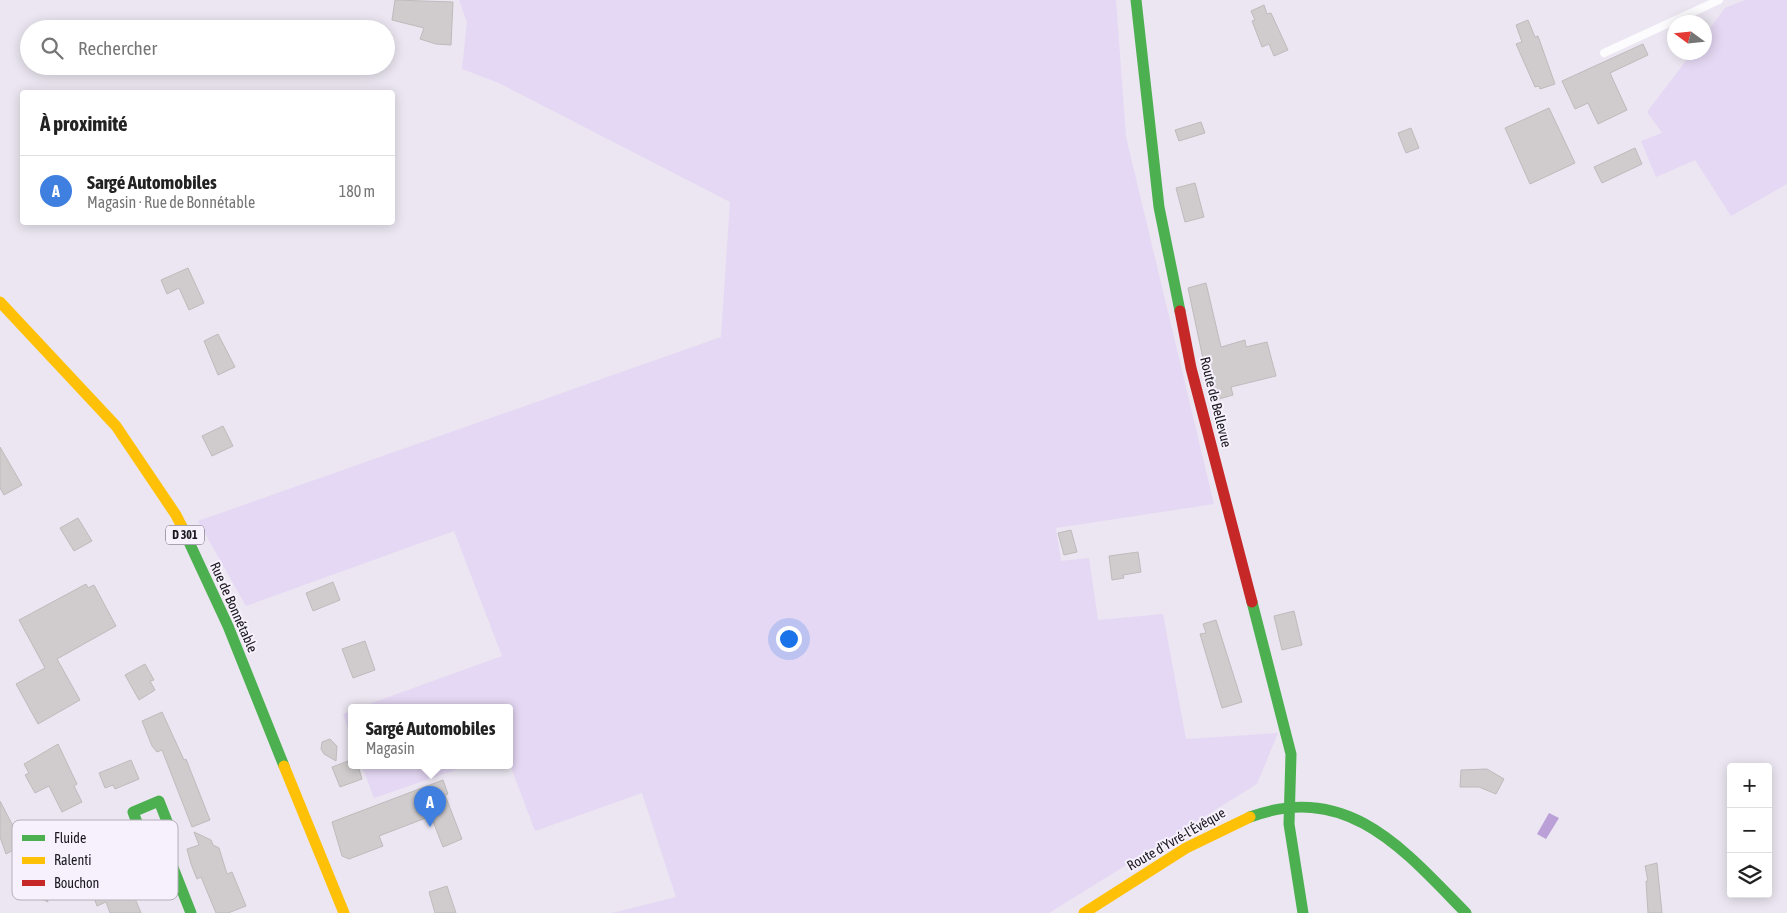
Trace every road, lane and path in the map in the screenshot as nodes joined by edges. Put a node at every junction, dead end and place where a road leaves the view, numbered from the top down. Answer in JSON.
{"nodes":[{"id":1,"x":1136,"y":0,"type":"edge"},
{"id":2,"x":1720,"y":0,"type":"edge"},
{"id":3,"x":1604,"y":53,"type":"dead end"},
{"id":4,"x":0,"y":302,"type":"edge"},
{"id":5,"x":1290,"y":806,"type":"junction"},
{"id":6,"x":178,"y":880,"type":"edge"},
{"id":7,"x":191,"y":913,"type":"edge"},
{"id":8,"x":344,"y":913,"type":"edge"},
{"id":9,"x":1084,"y":913,"type":"edge"},
{"id":10,"x":1303,"y":913,"type":"edge"},
{"id":11,"x":1466,"y":913,"type":"edge"}],
"edges":[{"from":1,"to":5,"type":"street","name":"Route de Bellevue"},
{"from":2,"to":3,"type":"lane"},
{"from":4,"to":8,"type":"street","name":"Rue de Bonnétable","number":"D 301"},
{"from":5,"to":9,"type":"street","name":"Route d'Yvré-l'Évêque"},
{"from":5,"to":10,"type":"street","name":"Route de Bellevue"},
{"from":5,"to":11,"type":"street","name":"Route d'Yvré-l'Évêque"},
{"from":6,"to":7,"type":"street"}]}
